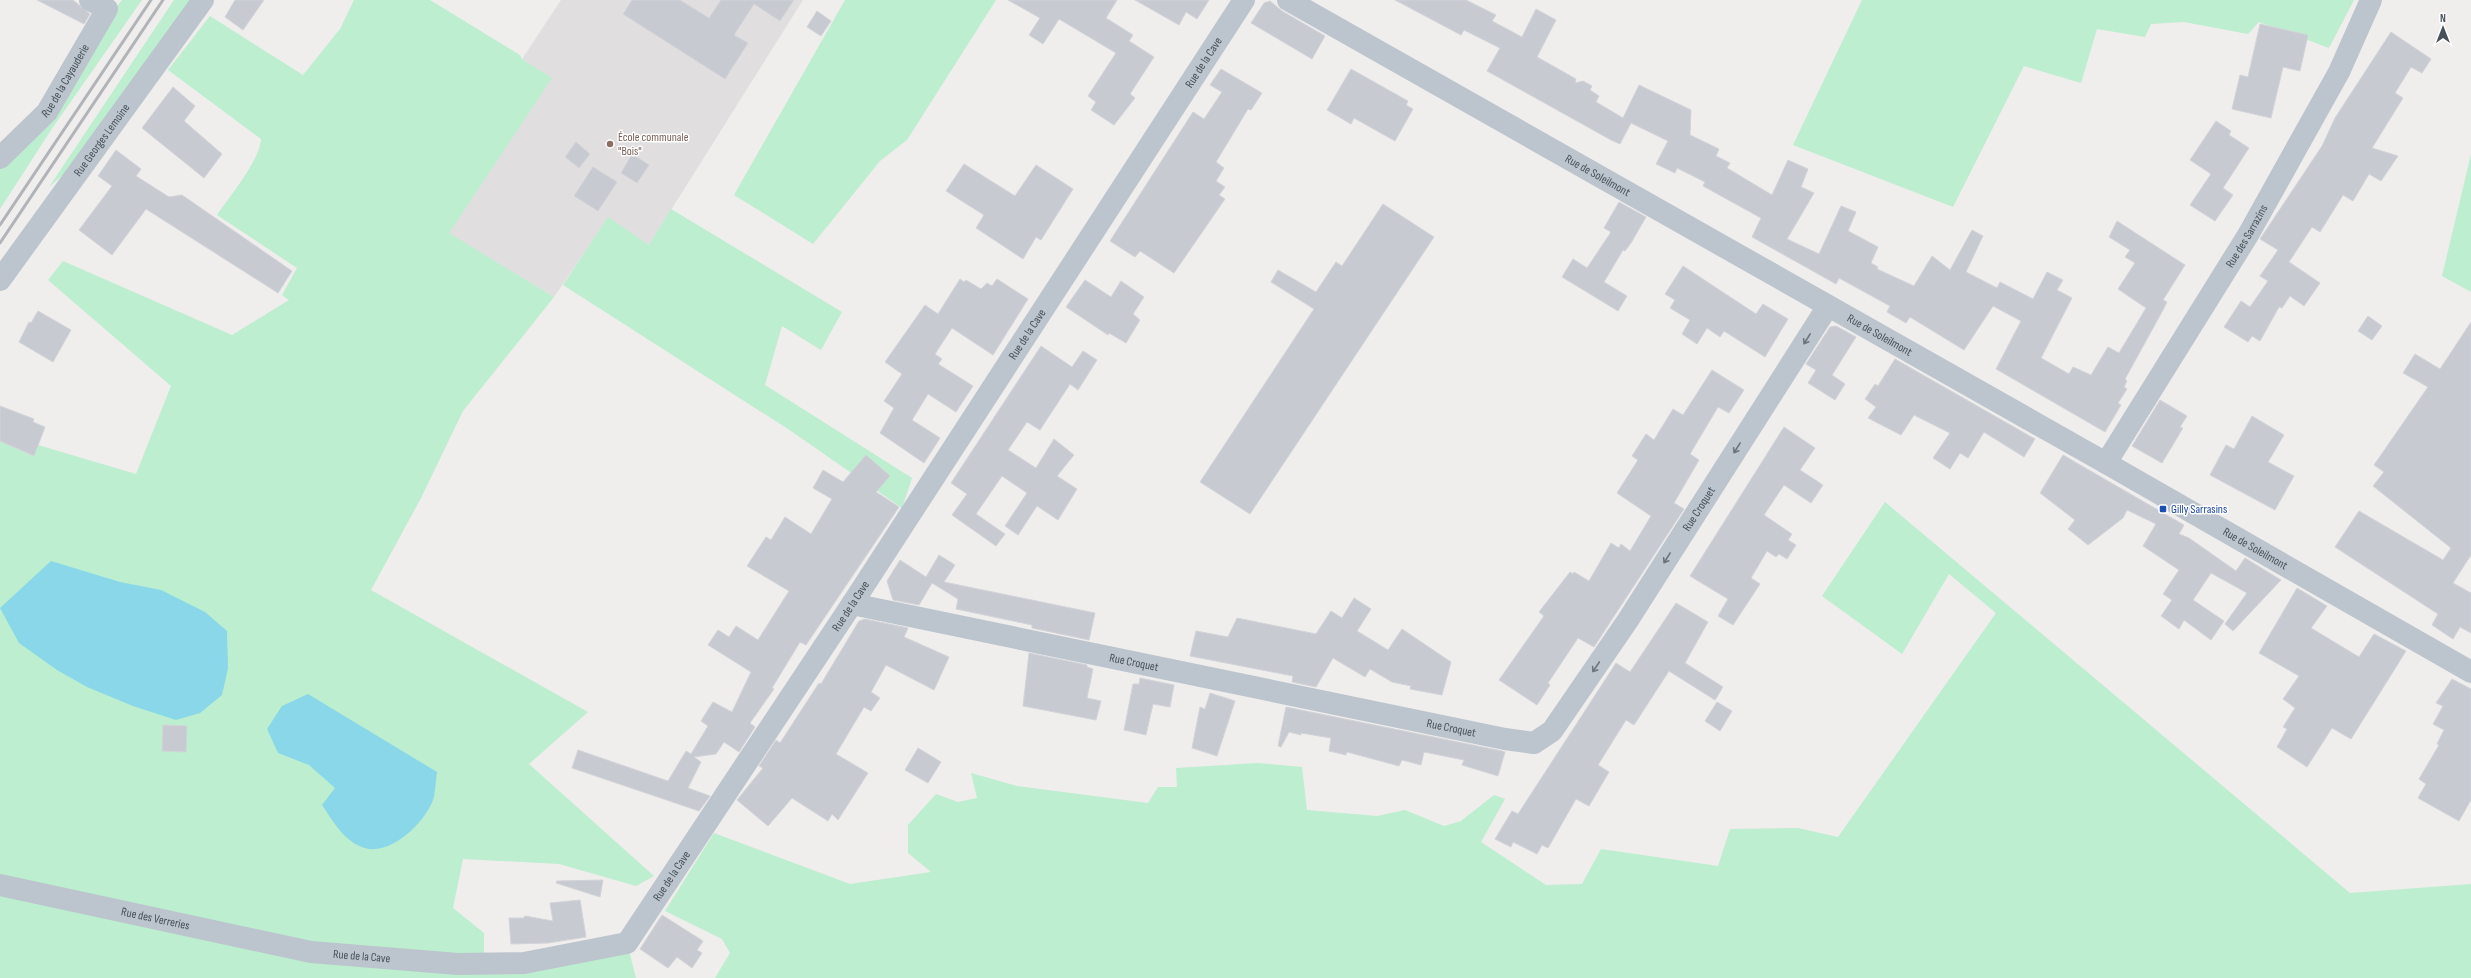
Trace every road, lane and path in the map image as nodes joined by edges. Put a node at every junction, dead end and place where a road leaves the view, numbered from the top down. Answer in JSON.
{"nodes":[{"id":1,"x":90,"y":0,"type":"edge"},
{"id":2,"x":203,"y":0,"type":"edge"},
{"id":3,"x":1244,"y":0,"type":"edge"},
{"id":4,"x":1288,"y":0,"type":"edge"},
{"id":5,"x":2371,"y":0,"type":"edge"},
{"id":6,"x":0,"y":158,"type":"edge"},
{"id":7,"x":0,"y":280,"type":"edge"},
{"id":8,"x":1828,"y":306,"type":"junction"},
{"id":9,"x":2106,"y":463,"type":"junction"},
{"id":10,"x":852,"y":604,"type":"junction"},
{"id":11,"x":2471,"y":672,"type":"edge"},
{"id":12,"x":0,"y":885,"type":"edge"},
{"id":13,"x":311,"y":952,"type":"joint"}],
"edges":[{"from":1,"to":6,"type":"street","name":"Rue de la Cayauderie"},
{"from":2,"to":7,"type":"street","name":"Rue Georges Lemoine"},
{"from":3,"to":10,"type":"street","name":"Rue de la Cave"},
{"from":4,"to":8,"type":"street","name":"Rue de Soleilmont"},
{"from":5,"to":9,"type":"street","name":"Rue des Sarrazins"},
{"from":8,"to":9,"type":"street","name":"Rue de Soleilmont"},
{"from":8,"to":10,"type":"street","name":"Rue Croquet","one_way":true},
{"from":9,"to":11,"type":"street","name":"Rue de Soleilmont"},
{"from":10,"to":13,"type":"street","name":"Rue de la Cave"},
{"from":12,"to":13,"type":"street","name":"Rue des Verreries"}]}
